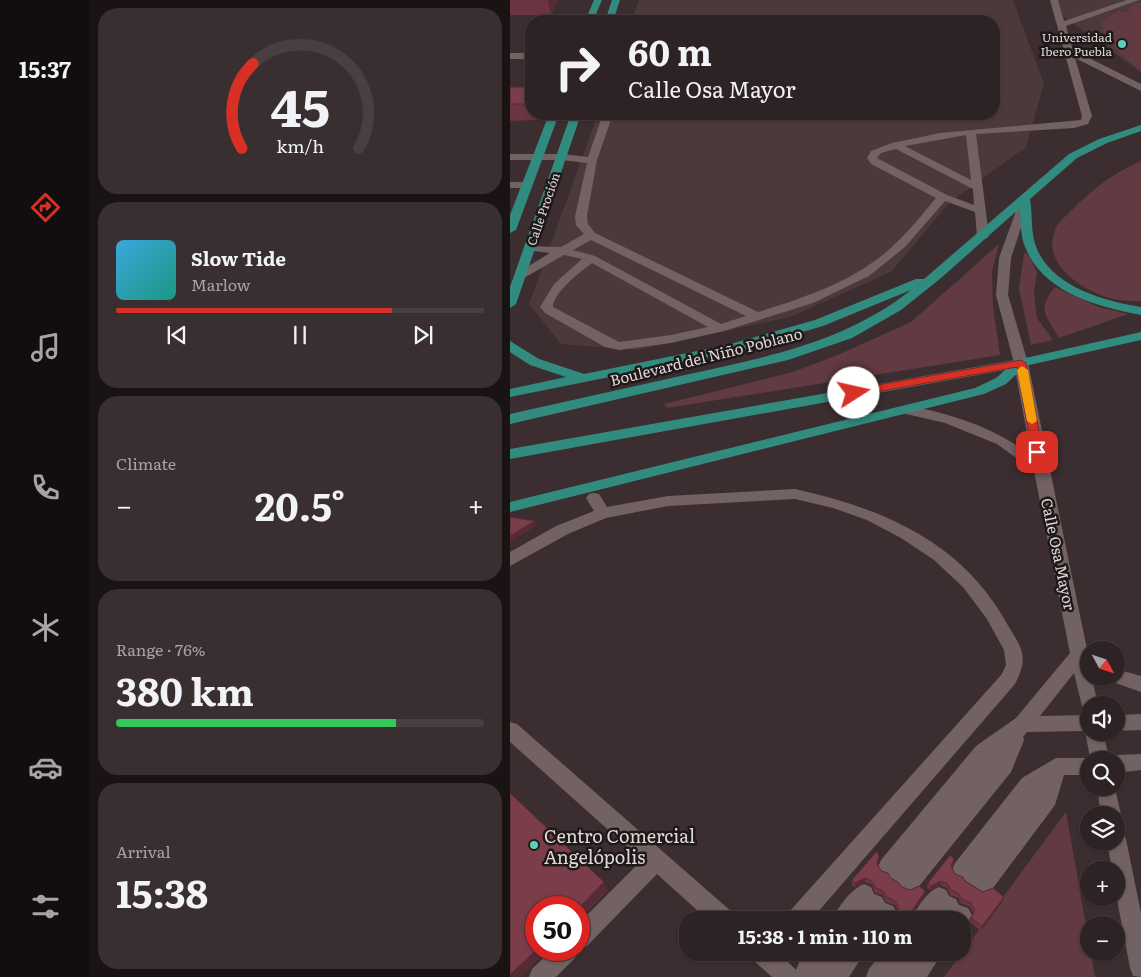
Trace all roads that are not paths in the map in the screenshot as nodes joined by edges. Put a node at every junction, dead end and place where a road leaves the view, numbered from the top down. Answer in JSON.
{"nodes":[{"id":1,"x":598,"y":0,"type":"edge"},
{"id":2,"x":616,"y":0,"type":"edge"},
{"id":3,"x":1054,"y":0,"type":"edge"},
{"id":4,"x":1102,"y":0,"type":"edge"},
{"id":5,"x":1135,"y":0,"type":"edge"},
{"id":6,"x":1122,"y":5,"type":"junction"},
{"id":7,"x":592,"y":15,"type":"edge"},
{"id":8,"x":611,"y":15,"type":"edge"},
{"id":9,"x":1062,"y":28,"type":"junction"},
{"id":10,"x":1069,"y":52,"type":"junction"},
{"id":11,"x":510,"y":56,"type":"edge"},
{"id":12,"x":525,"y":56,"type":"edge"},
{"id":13,"x":1141,"y":88,"type":"edge"},
{"id":14,"x":552,"y":120,"type":"edge"},
{"id":15,"x":574,"y":120,"type":"edge"},
{"id":16,"x":606,"y":120,"type":"edge"},
{"id":17,"x":1141,"y":128,"type":"edge"},
{"id":18,"x":971,"y":133,"type":"junction"},
{"id":19,"x":896,"y":146,"type":"junction"},
{"id":20,"x":510,"y":157,"type":"edge"},
{"id":21,"x":538,"y":157,"type":"junction"},
{"id":22,"x":562,"y":157,"type":"junction"},
{"id":23,"x":592,"y":160,"type":"junction"},
{"id":24,"x":510,"y":185,"type":"edge"},
{"id":25,"x":527,"y":185,"type":"junction"},
{"id":26,"x":978,"y":187,"type":"junction"},
{"id":27,"x":943,"y":197,"type":"junction"},
{"id":28,"x":1025,"y":200,"type":"junction"},
{"id":29,"x":979,"y":210,"type":"junction"},
{"id":30,"x":510,"y":230,"type":"edge"},
{"id":31,"x":591,"y":235,"type":"junction"},
{"id":32,"x":983,"y":236,"type":"junction"},
{"id":33,"x":530,"y":248,"type":"junction"},
{"id":34,"x":562,"y":251,"type":"junction"},
{"id":35,"x":591,"y":258,"type":"junction"},
{"id":36,"x":520,"y":274,"type":"junction"},
{"id":37,"x":937,"y":275,"type":"junction"},
{"id":38,"x":676,"y":277,"type":"junction"},
{"id":39,"x":652,"y":291,"type":"junction"},
{"id":40,"x":510,"y":304,"type":"edge"},
{"id":41,"x":1141,"y":310,"type":"edge"},
{"id":42,"x":756,"y":316,"type":"junction"},
{"id":43,"x":720,"y":328,"type":"junction"},
{"id":44,"x":1141,"y":336,"type":"edge"},
{"id":45,"x":510,"y":345,"type":"edge"},
{"id":46,"x":1021,"y":363,"type":"junction"},
{"id":47,"x":583,"y":379,"type":"junction"},
{"id":48,"x":510,"y":393,"type":"edge"},
{"id":49,"x":907,"y":410,"type":"junction"},
{"id":50,"x":510,"y":419,"type":"edge"},
{"id":51,"x":510,"y":454,"type":"edge"},
{"id":52,"x":1041,"y":469,"type":"junction"},
{"id":53,"x":594,"y":498,"type":"dead end"},
{"id":54,"x":510,"y":507,"type":"edge"},
{"id":55,"x":603,"y":513,"type":"junction"},
{"id":56,"x":510,"y":560,"type":"edge"},
{"id":57,"x":1080,"y":644,"type":"edge"},
{"id":58,"x":1080,"y":658,"type":"edge"},
{"id":59,"x":1125,"y":680,"type":"edge"},
{"id":60,"x":1141,"y":684,"type":"edge"},
{"id":61,"x":1141,"y":722,"type":"edge"},
{"id":62,"x":1080,"y":723,"type":"edge"},
{"id":63,"x":1125,"y":723,"type":"edge"},
{"id":64,"x":1021,"y":724,"type":"junction"},
{"id":65,"x":510,"y":730,"type":"edge"},
{"id":66,"x":1141,"y":762,"type":"edge"},
{"id":67,"x":1125,"y":763,"type":"edge"},
{"id":68,"x":1080,"y":767,"type":"edge"},
{"id":69,"x":1056,"y":768,"type":"junction"},
{"id":70,"x":1118,"y":851,"type":"edge"},
{"id":71,"x":656,"y":860,"type":"junction"},
{"id":72,"x":714,"y":911,"type":"edge"},
{"id":73,"x":805,"y":911,"type":"edge"},
{"id":74,"x":590,"y":927,"type":"edge"},
{"id":75,"x":556,"y":961,"type":"edge"},
{"id":76,"x":772,"y":961,"type":"edge"},
{"id":77,"x":810,"y":961,"type":"edge"},
{"id":78,"x":828,"y":961,"type":"edge"},
{"id":79,"x":847,"y":961,"type":"edge"},
{"id":80,"x":889,"y":961,"type":"edge"},
{"id":81,"x":906,"y":961,"type":"edge"},
{"id":82,"x":925,"y":961,"type":"edge"},
{"id":83,"x":1141,"y":968,"type":"edge"},
{"id":84,"x":540,"y":977,"type":"edge"},
{"id":85,"x":788,"y":977,"type":"edge"},
{"id":86,"x":806,"y":977,"type":"edge"},
{"id":87,"x":815,"y":977,"type":"edge"},
{"id":88,"x":835,"y":977,"type":"edge"},
{"id":89,"x":877,"y":977,"type":"edge"},
{"id":90,"x":894,"y":977,"type":"edge"},
{"id":91,"x":913,"y":977,"type":"edge"}],
"edges":[{"from":1,"to":7,"type":"main road"},
{"from":2,"to":8,"type":"main road"},
{"from":3,"to":9,"type":"street"},
{"from":4,"to":6,"type":"street"},
{"from":5,"to":6,"type":"street"},
{"from":6,"to":9,"type":"street"},
{"from":9,"to":10,"type":"street"},
{"from":10,"to":13,"type":"street"},
{"from":10,"to":18,"type":"street"},
{"from":11,"to":12,"type":"street"},
{"from":14,"to":21,"type":"main road","name":"Calle Proción"},
{"from":15,"to":22,"type":"main road","name":"Calle Proción"},
{"from":16,"to":23,"type":"street"},
{"from":17,"to":28,"type":"main road","name":"Boulevard del Niño Poblano"},
{"from":18,"to":19,"type":"street"},
{"from":18,"to":26,"type":"street"},
{"from":19,"to":26,"type":"street"},
{"from":19,"to":27,"type":"street"},
{"from":20,"to":21,"type":"street"},
{"from":21,"to":22,"type":"street"},
{"from":21,"to":25,"type":"main road","name":"Calle Proción"},
{"from":22,"to":23,"type":"street"},
{"from":22,"to":33,"type":"main road","name":"Calle Proción"},
{"from":23,"to":31,"type":"street"},
{"from":24,"to":25,"type":"street"},
{"from":25,"to":30,"type":"main road","name":"Calle Proción"},
{"from":26,"to":29,"type":"street"},
{"from":27,"to":29,"type":"street"},
{"from":27,"to":42,"type":"street"},
{"from":28,"to":32,"type":"main road","name":"Boulevard del Niño Poblano"},
{"from":28,"to":41,"type":"main road"},
{"from":28,"to":46,"type":"street","name":"Calle Osa Mayor"},
{"from":29,"to":32,"type":"street"},
{"from":31,"to":34,"type":"street"},
{"from":31,"to":38,"type":"street"},
{"from":32,"to":37,"type":"main road","name":"Boulevard del Niño Poblano"},
{"from":33,"to":34,"type":"street"},
{"from":33,"to":36,"type":"main road","name":"Calle Proción"},
{"from":34,"to":35,"type":"street"},
{"from":34,"to":36,"type":"street"},
{"from":35,"to":39,"type":"street"},
{"from":35,"to":43,"type":"street"},
{"from":36,"to":40,"type":"main road","name":"Calle Proción"},
{"from":37,"to":47,"type":"main road"},
{"from":37,"to":50,"type":"main road","name":"Boulevard del Niño Poblano"},
{"from":38,"to":39,"type":"street"},
{"from":38,"to":42,"type":"street"},
{"from":39,"to":43,"type":"street"},
{"from":42,"to":43,"type":"street"},
{"from":44,"to":46,"type":"main road"},
{"from":45,"to":47,"type":"main road"},
{"from":46,"to":49,"type":"main road"},
{"from":46,"to":51,"type":"main road"},
{"from":46,"to":52,"type":"street","name":"Calle Osa Mayor"},
{"from":47,"to":48,"type":"main road"},
{"from":49,"to":52,"type":"street"},
{"from":49,"to":54,"type":"main road"},
{"from":52,"to":57,"type":"street","name":"Calle Osa Mayor"},
{"from":53,"to":55,"type":"street"},
{"from":55,"to":56,"type":"street"},
{"from":55,"to":73,"type":"street"},
{"from":58,"to":64,"type":"street"},
{"from":59,"to":60,"type":"street"},
{"from":61,"to":63,"type":"street"},
{"from":62,"to":64,"type":"street"},
{"from":64,"to":64,"type":"street"},
{"from":65,"to":71,"type":"street"},
{"from":66,"to":67,"type":"street"},
{"from":68,"to":69,"type":"street"},
{"from":69,"to":69,"type":"street"},
{"from":70,"to":83,"type":"street"},
{"from":71,"to":72,"type":"street"},
{"from":71,"to":74,"type":"street"},
{"from":75,"to":84,"type":"street"},
{"from":76,"to":85,"type":"street"},
{"from":77,"to":86,"type":"street"},
{"from":78,"to":87,"type":"street"},
{"from":79,"to":88,"type":"street"},
{"from":80,"to":89,"type":"street"},
{"from":81,"to":90,"type":"street"},
{"from":82,"to":91,"type":"street"}]}
